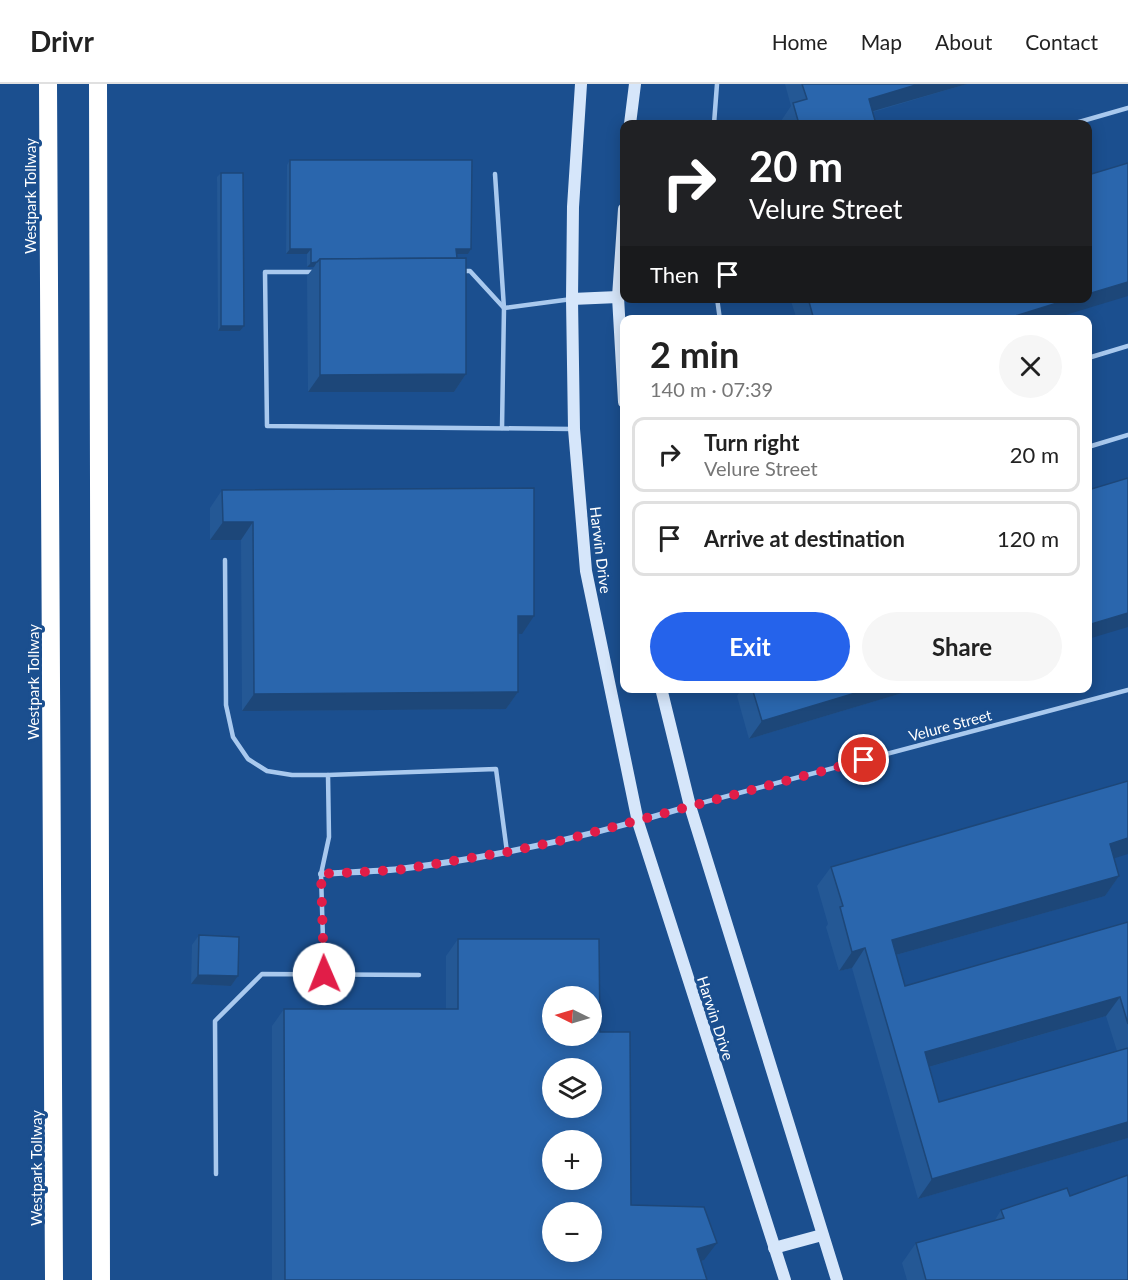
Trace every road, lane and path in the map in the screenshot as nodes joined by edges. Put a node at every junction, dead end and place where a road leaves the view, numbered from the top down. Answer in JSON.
{"nodes":[{"id":1,"x":48,"y":84,"type":"edge"},
{"id":2,"x":98,"y":84,"type":"edge"},
{"id":3,"x":581,"y":84,"type":"edge"},
{"id":4,"x":635,"y":84,"type":"edge"},
{"id":5,"x":717,"y":84,"type":"edge"},
{"id":6,"x":1128,"y":108,"type":"edge"},
{"id":7,"x":630,"y":120,"type":"edge"},
{"id":8,"x":714,"y":120,"type":"edge"},
{"id":9,"x":1086,"y":120,"type":"edge"},
{"id":10,"x":495,"y":174,"type":"dead end"},
{"id":11,"x":620,"y":268,"type":"edge"},
{"id":12,"x":459,"y":271,"type":"edge"},
{"id":13,"x":322,"y":272,"type":"edge"},
{"id":14,"x":618,"y":297,"type":"junction"},
{"id":15,"x":572,"y":298,"type":"junction"},
{"id":16,"x":504,"y":308,"type":"junction"},
{"id":17,"x":620,"y":332,"type":"edge"},
{"id":18,"x":1128,"y":346,"type":"edge"},
{"id":19,"x":1092,"y":357,"type":"edge"},
{"id":20,"x":502,"y":428,"type":"junction"},
{"id":21,"x":574,"y":429,"type":"junction"},
{"id":22,"x":1128,"y":435,"type":"edge"},
{"id":23,"x":1092,"y":446,"type":"edge"},
{"id":24,"x":225,"y":560,"type":"dead end"},
{"id":25,"x":1128,"y":690,"type":"edge"},
{"id":26,"x":662,"y":693,"type":"edge"},
{"id":27,"x":328,"y":775,"type":"junction"},
{"id":28,"x":690,"y":806,"type":"junction"},
{"id":29,"x":638,"y":822,"type":"junction"},
{"id":30,"x":507,"y":852,"type":"junction"},
{"id":31,"x":321,"y":874,"type":"junction"},
{"id":32,"x":324,"y":974,"type":"junction"},
{"id":33,"x":419,"y":975,"type":"dead end"},
{"id":34,"x":216,"y":1174,"type":"dead end"},
{"id":35,"x":822,"y":1235,"type":"junction"},
{"id":36,"x":774,"y":1248,"type":"junction"},
{"id":37,"x":54,"y":1280,"type":"edge"},
{"id":38,"x":101,"y":1280,"type":"edge"},
{"id":39,"x":785,"y":1280,"type":"edge"},
{"id":40,"x":837,"y":1280,"type":"edge"}],
"edges":[{"from":1,"to":37,"type":"highway","name":"Westpark Tollway"},
{"from":2,"to":38,"type":"highway"},
{"from":3,"to":15,"type":"main road","name":"Harwin Drive"},
{"from":4,"to":7,"type":"main road"},
{"from":5,"to":8,"type":"lane"},
{"from":6,"to":9,"type":"lane"},
{"from":10,"to":16,"type":"lane"},
{"from":11,"to":14,"type":"main road"},
{"from":12,"to":16,"type":"lane"},
{"from":13,"to":20,"type":"lane"},
{"from":14,"to":15,"type":"main road"},
{"from":14,"to":17,"type":"main road"},
{"from":15,"to":16,"type":"lane"},
{"from":15,"to":21,"type":"main road","name":"Harwin Drive"},
{"from":16,"to":20,"type":"lane"},
{"from":18,"to":19,"type":"lane"},
{"from":20,"to":21,"type":"lane"},
{"from":21,"to":29,"type":"main road","name":"Harwin Drive"},
{"from":22,"to":23,"type":"lane"},
{"from":24,"to":27,"type":"lane"},
{"from":25,"to":28,"type":"lane","name":"Velure Street"},
{"from":26,"to":28,"type":"main road"},
{"from":27,"to":30,"type":"lane"},
{"from":27,"to":31,"type":"lane"},
{"from":28,"to":29,"type":"street","name":"Velure Street"},
{"from":28,"to":35,"type":"main road"},
{"from":29,"to":30,"type":"street","name":"Velure Street"},
{"from":29,"to":36,"type":"main road","name":"Harwin Drive"},
{"from":30,"to":31,"type":"street","name":"Velure Street"},
{"from":31,"to":32,"type":"lane"},
{"from":32,"to":33,"type":"lane"},
{"from":32,"to":34,"type":"lane"},
{"from":35,"to":36,"type":"main road"},
{"from":35,"to":40,"type":"main road"},
{"from":36,"to":39,"type":"main road","name":"Harwin Drive"}]}
